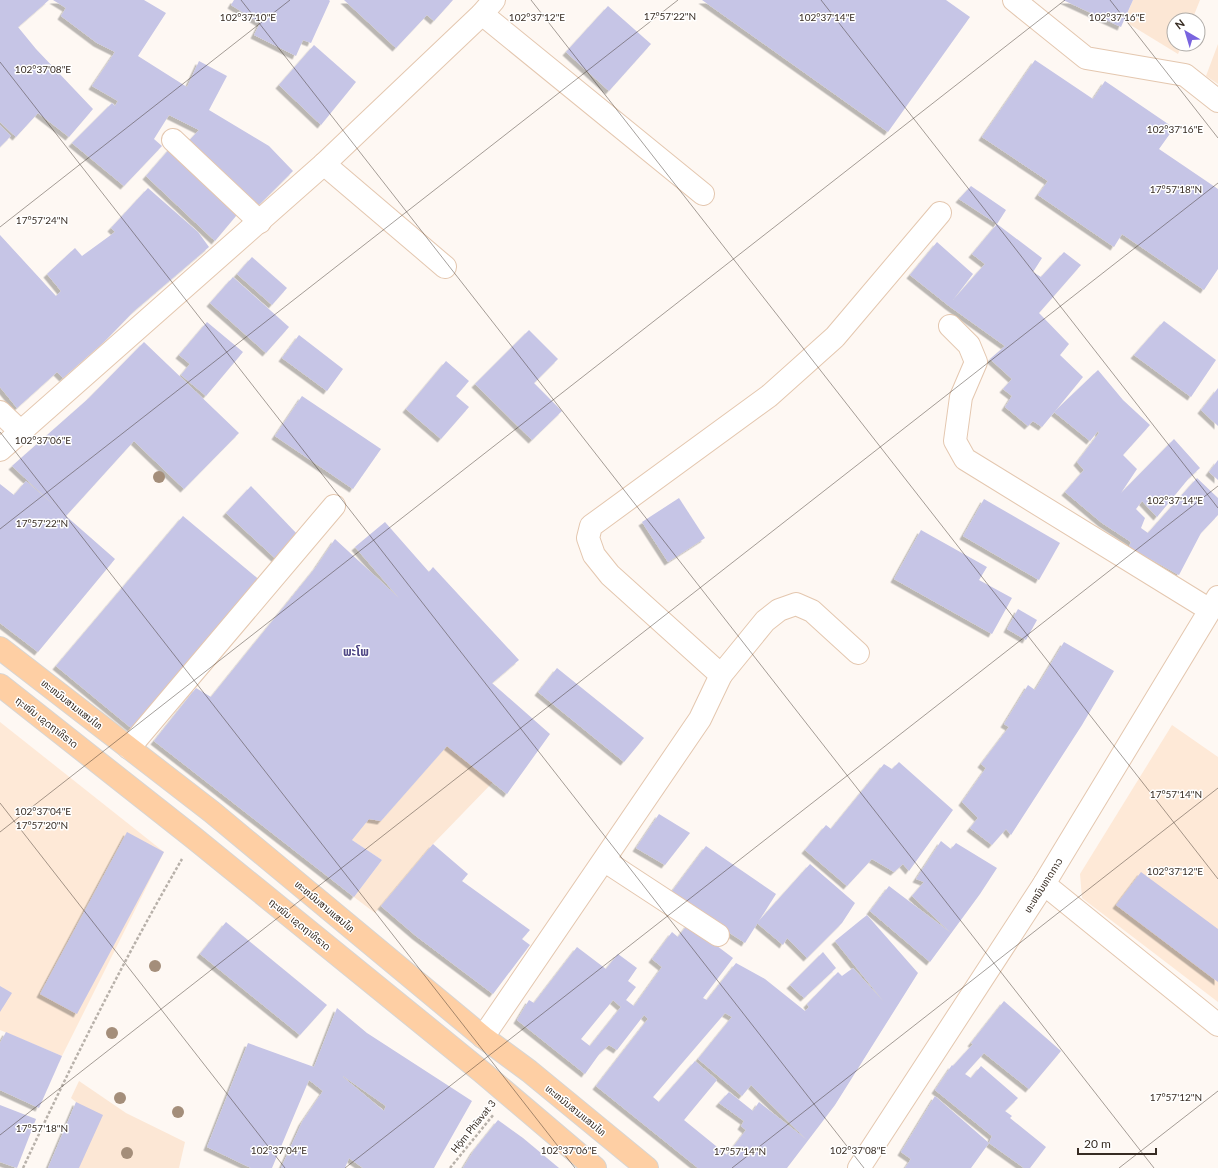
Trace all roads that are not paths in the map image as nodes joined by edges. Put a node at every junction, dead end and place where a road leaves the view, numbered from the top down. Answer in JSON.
{"nodes":[{"id":1,"x":1014,"y":0,"type":"edge"},
{"id":2,"x":488,"y":7,"type":"edge"},
{"id":3,"x":1218,"y":101,"type":"edge"},
{"id":4,"x":173,"y":140,"type":"dead end"},
{"id":5,"x":324,"y":164,"type":"junction"},
{"id":6,"x":702,"y":194,"type":"dead end"},
{"id":7,"x":940,"y":213,"type":"dead end"},
{"id":8,"x":260,"y":222,"type":"junction"},
{"id":9,"x":445,"y":267,"type":"dead end"},
{"id":10,"x":950,"y":326,"type":"dead end"},
{"id":11,"x":0,"y":412,"type":"edge"},
{"id":12,"x":21,"y":432,"type":"junction"},
{"id":13,"x":0,"y":450,"type":"edge"},
{"id":14,"x":334,"y":506,"type":"dead end"},
{"id":15,"x":1214,"y":603,"type":"edge"},
{"id":16,"x":0,"y":648,"type":"edge"},
{"id":17,"x":858,"y":653,"type":"dead end"},
{"id":18,"x":721,"y":675,"type":"junction"},
{"id":19,"x":0,"y":685,"type":"edge"},
{"id":20,"x":129,"y":748,"type":"junction"},
{"id":21,"x":605,"y":861,"type":"junction"},
{"id":22,"x":1044,"y":884,"type":"junction"},
{"id":23,"x":718,"y":935,"type":"dead end"},
{"id":24,"x":1218,"y":1025,"type":"edge"},
{"id":25,"x":484,"y":1038,"type":"junction"},
{"id":26,"x":595,"y":1168,"type":"edge"},
{"id":27,"x":647,"y":1168,"type":"edge"},
{"id":28,"x":859,"y":1168,"type":"edge"}],
"edges":[{"from":1,"to":3,"type":"street"},
{"from":2,"to":5,"type":"street"},
{"from":2,"to":6,"type":"street"},
{"from":4,"to":8,"type":"street"},
{"from":5,"to":8,"type":"street"},
{"from":5,"to":9,"type":"street"},
{"from":7,"to":18,"type":"street"},
{"from":8,"to":12,"type":"street"},
{"from":10,"to":15,"type":"street"},
{"from":11,"to":12,"type":"street"},
{"from":12,"to":13,"type":"street"},
{"from":14,"to":20,"type":"street"},
{"from":15,"to":22,"type":"street","name":"ທະຫນົນທາດກາວ"},
{"from":16,"to":20,"type":"main road","name":"ທະຫນົນສາມແສນໄທ"},
{"from":17,"to":18,"type":"street"},
{"from":18,"to":21,"type":"street"},
{"from":19,"to":26,"type":"main road","name":"ຖະໜົນ ເຊດຖາທິຣາດ"},
{"from":20,"to":25,"type":"main road","name":"ທະຫນົນສາມແສນໄທ"},
{"from":21,"to":23,"type":"street"},
{"from":21,"to":25,"type":"street"},
{"from":22,"to":24,"type":"street"},
{"from":22,"to":28,"type":"street","name":"ທະຫນົນທາດກາວ"},
{"from":25,"to":27,"type":"main road","name":"ທະຫນົນສາມແສນໄທ"}]}
